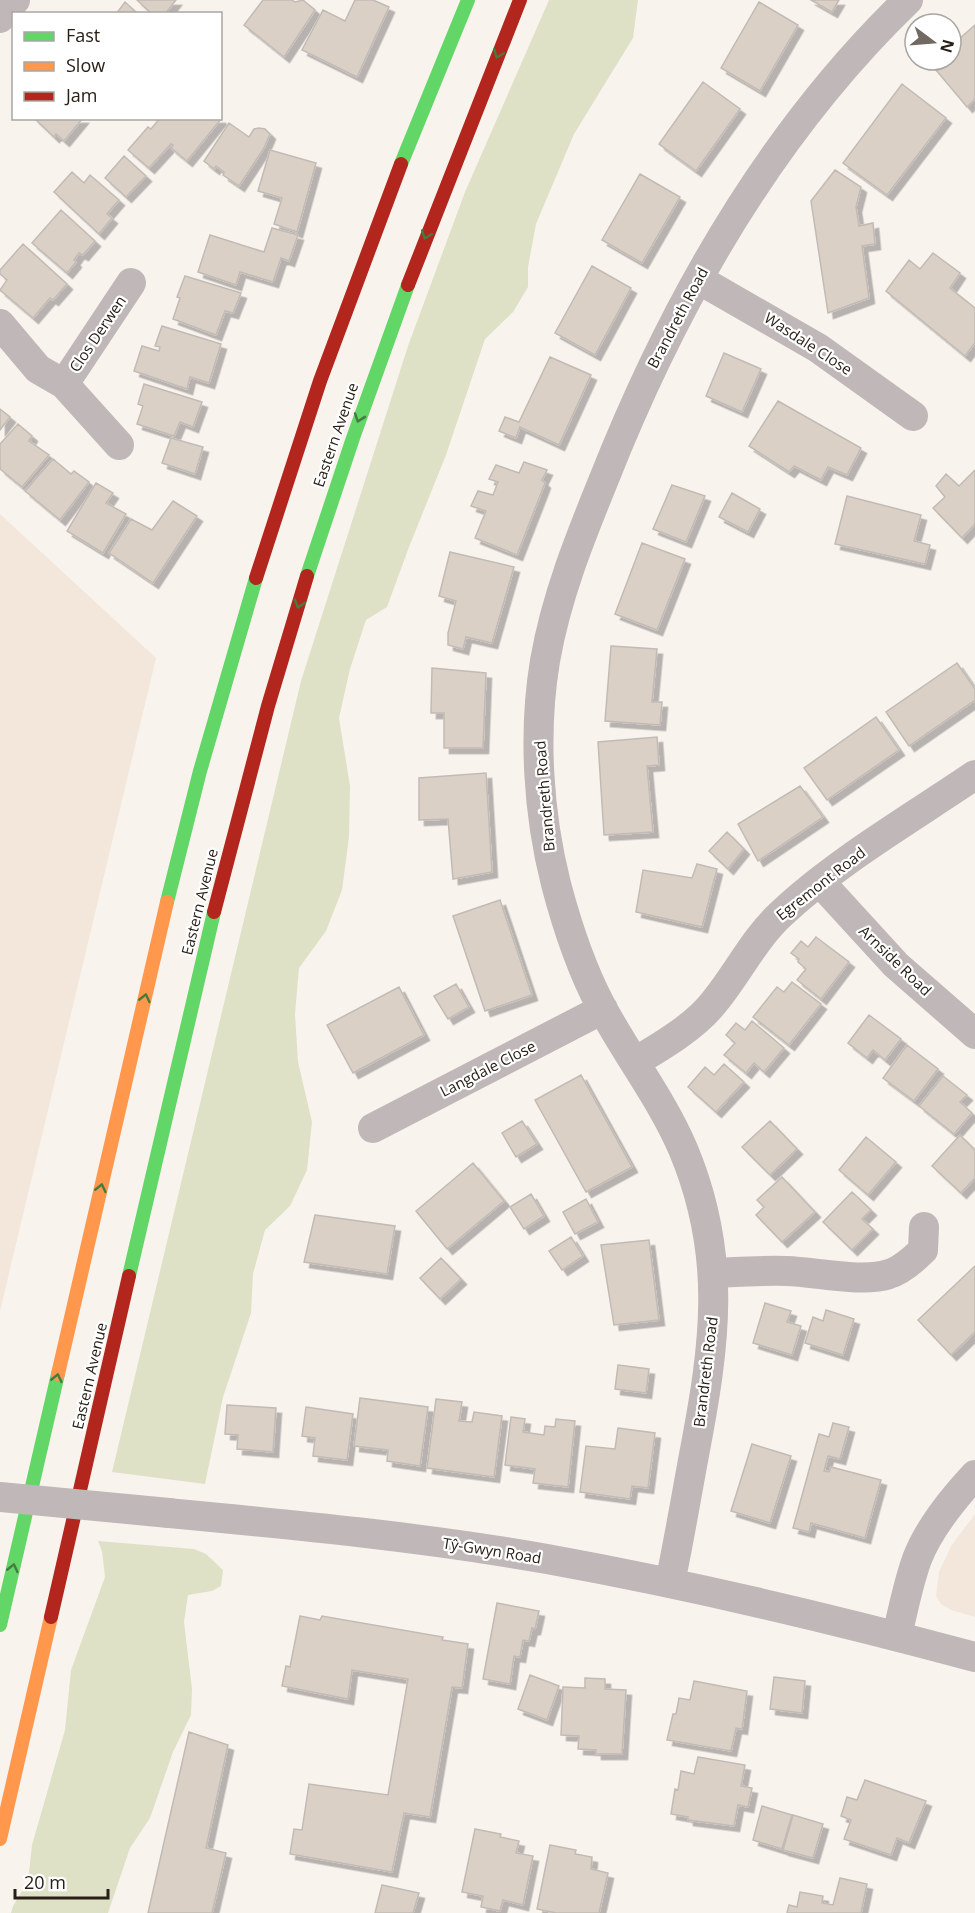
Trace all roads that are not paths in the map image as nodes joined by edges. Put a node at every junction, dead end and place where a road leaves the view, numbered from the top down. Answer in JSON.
{"nodes":[{"id":1,"x":15,"y":0,"type":"edge"},
{"id":2,"x":468,"y":0,"type":"edge"},
{"id":3,"x":520,"y":0,"type":"edge"},
{"id":4,"x":908,"y":0,"type":"edge"},
{"id":5,"x":0,"y":18,"type":"edge"},
{"id":6,"x":698,"y":279,"type":"junction"},
{"id":7,"x":131,"y":284,"type":"dead end"},
{"id":8,"x":0,"y":324,"type":"edge"},
{"id":9,"x":64,"y":384,"type":"junction"},
{"id":10,"x":913,"y":416,"type":"dead end"},
{"id":11,"x":119,"y":445,"type":"dead end"},
{"id":12,"x":975,"y":776,"type":"edge"},
{"id":13,"x":820,"y":882,"type":"junction"},
{"id":14,"x":603,"y":1009,"type":"junction"},
{"id":15,"x":975,"y":1034,"type":"edge"},
{"id":16,"x":635,"y":1062,"type":"junction"},
{"id":17,"x":373,"y":1128,"type":"dead end"},
{"id":18,"x":924,"y":1227,"type":"dead end"},
{"id":19,"x":713,"y":1272,"type":"junction"},
{"id":20,"x":975,"y":1475,"type":"edge"},
{"id":21,"x":0,"y":1497,"type":"edge"},
{"id":22,"x":670,"y":1583,"type":"junction"},
{"id":23,"x":0,"y":1625,"type":"edge"},
{"id":24,"x":897,"y":1636,"type":"junction"},
{"id":25,"x":975,"y":1657,"type":"edge"},
{"id":26,"x":0,"y":1839,"type":"edge"}],
"edges":[{"from":1,"to":5,"type":"street"},
{"from":23,"to":2,"type":"highway","name":"Eastern Avenue","one_way":true},
{"from":3,"to":26,"type":"highway","name":"Eastern Avenue","one_way":true},
{"from":4,"to":6,"type":"street","name":"Brandreth Road"},
{"from":6,"to":10,"type":"street","name":"Wasdale Close"},
{"from":6,"to":14,"type":"street","name":"Brandreth Road"},
{"from":7,"to":9,"type":"street","name":"Clos Derwen"},
{"from":8,"to":9,"type":"street","name":"Clos Derwen"},
{"from":9,"to":11,"type":"street","name":"Clos Derwen"},
{"from":12,"to":13,"type":"street","name":"Egremont Road"},
{"from":13,"to":15,"type":"street","name":"Arnside Road"},
{"from":13,"to":16,"type":"street","name":"Egremont Road"},
{"from":14,"to":16,"type":"street","name":"Brandreth Road"},
{"from":14,"to":17,"type":"street","name":"Langdale Close"},
{"from":16,"to":19,"type":"street","name":"Brandreth Road"},
{"from":18,"to":19,"type":"street"},
{"from":19,"to":22,"type":"street","name":"Brandreth Road"},
{"from":20,"to":24,"type":"street"},
{"from":21,"to":22,"type":"street","name":"Tŷ-Gwyn Road","bridge":true},
{"from":22,"to":24,"type":"street","name":"Tŷ-Gwyn Road"},
{"from":24,"to":25,"type":"street","name":"Tŷ-Gwyn Road"}]}
